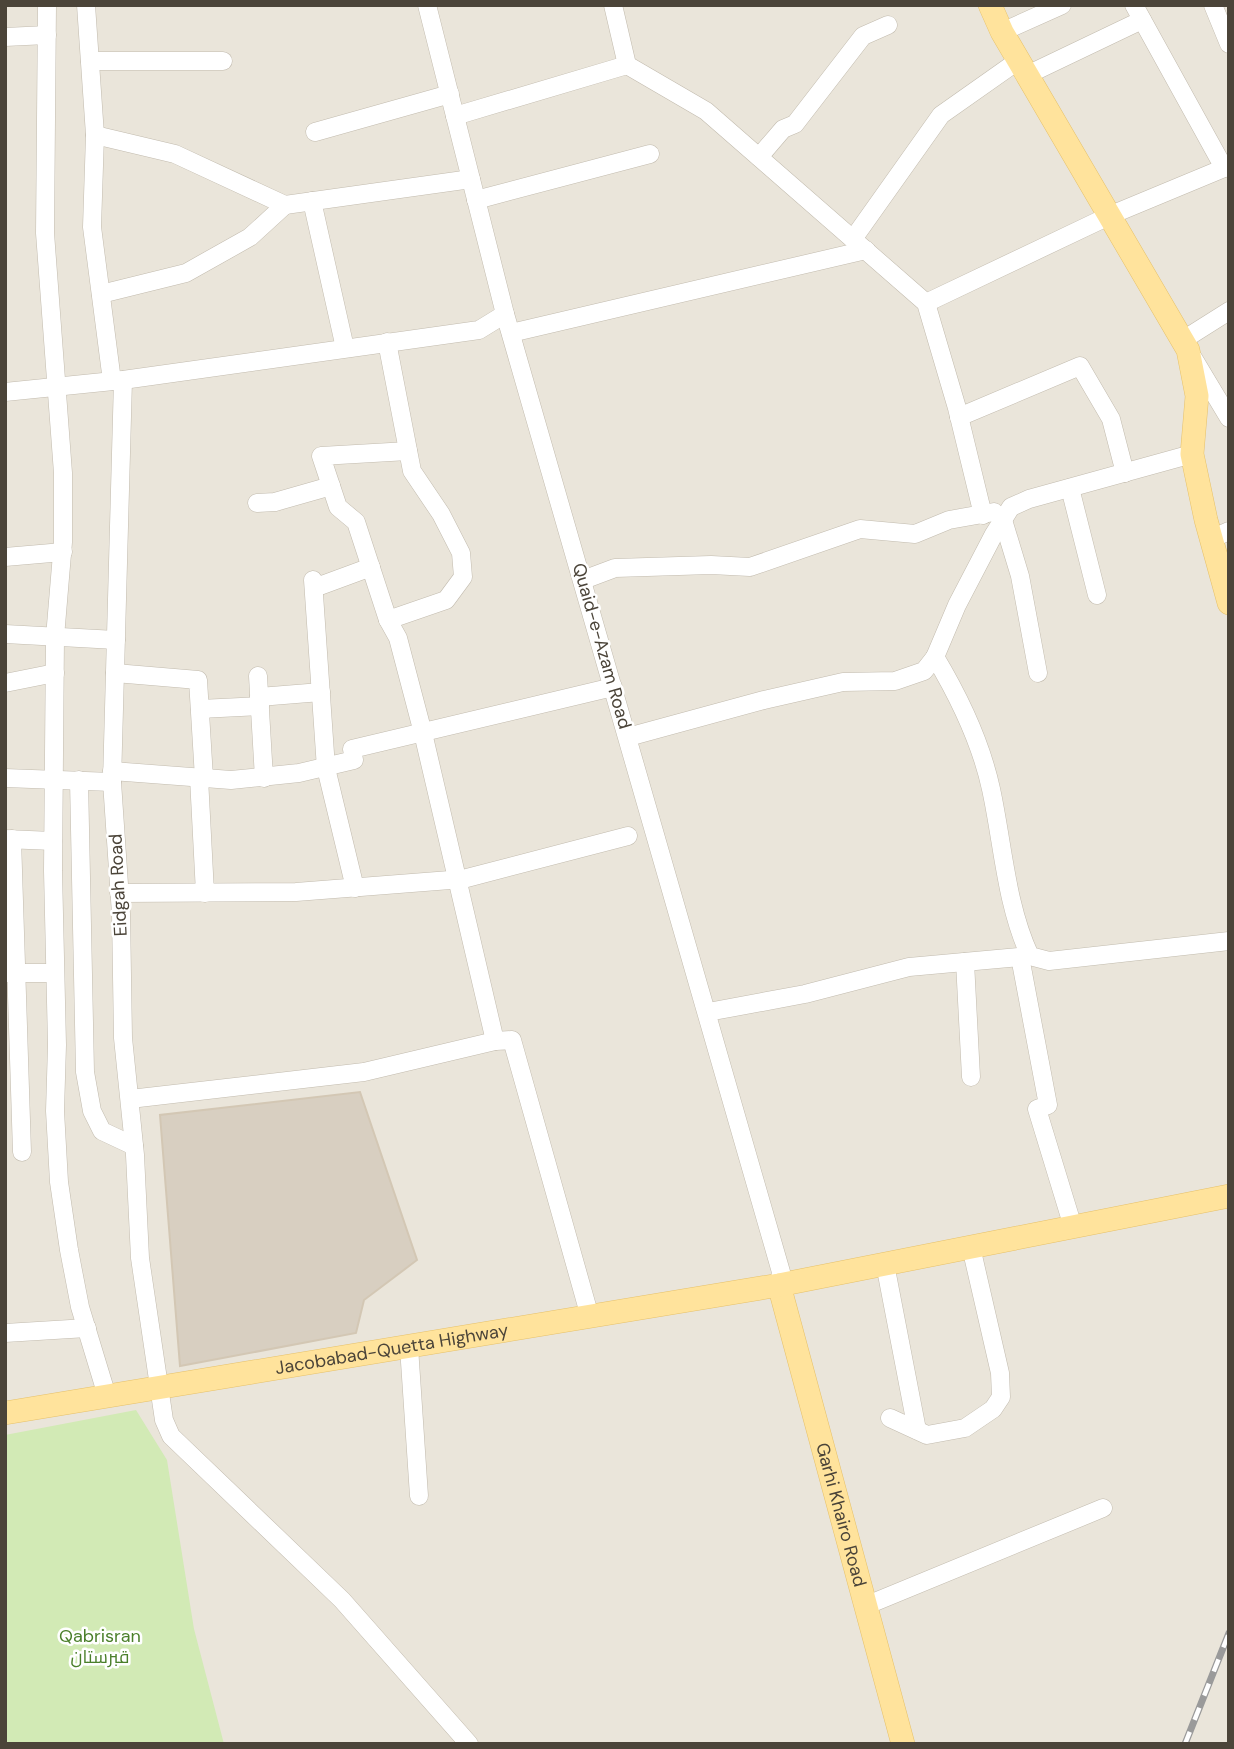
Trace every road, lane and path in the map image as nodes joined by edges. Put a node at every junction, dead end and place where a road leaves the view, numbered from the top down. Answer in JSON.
{"nodes":[{"id":1,"x":47,"y":5,"type":"edge"},
{"id":2,"x":86,"y":5,"type":"edge"},
{"id":3,"x":427,"y":5,"type":"edge"},
{"id":4,"x":613,"y":5,"type":"edge"},
{"id":5,"x":990,"y":5,"type":"edge"},
{"id":6,"x":1062,"y":5,"type":"edge"},
{"id":7,"x":1213,"y":5,"type":"edge"},
{"id":8,"x":1138,"y":13,"type":"edge"},
{"id":9,"x":888,"y":25,"type":"dead end"},
{"id":10,"x":1002,"y":32,"type":"junction"},
{"id":11,"x":47,"y":36,"type":"junction"},
{"id":12,"x":5,"y":37,"type":"edge"},
{"id":13,"x":1229,"y":44,"type":"edge"},
{"id":14,"x":90,"y":61,"type":"junction"},
{"id":15,"x":223,"y":61,"type":"dead end"},
{"id":16,"x":626,"y":65,"type":"junction"},
{"id":17,"x":1023,"y":67,"type":"junction"},
{"id":18,"x":450,"y":94,"type":"junction"},
{"id":19,"x":455,"y":116,"type":"junction"},
{"id":20,"x":316,"y":132,"type":"dead end"},
{"id":21,"x":95,"y":135,"type":"junction"},
{"id":22,"x":650,"y":154,"type":"dead end"},
{"id":23,"x":759,"y":157,"type":"junction"},
{"id":24,"x":1226,"y":167,"type":"edge"},
{"id":25,"x":471,"y":179,"type":"junction"},
{"id":26,"x":476,"y":200,"type":"junction"},
{"id":27,"x":312,"y":201,"type":"junction"},
{"id":28,"x":285,"y":205,"type":"junction"},
{"id":29,"x":1111,"y":215,"type":"junction"},
{"id":30,"x":859,"y":245,"type":"junction"},
{"id":31,"x":101,"y":294,"type":"junction"},
{"id":32,"x":926,"y":303,"type":"junction"},
{"id":33,"x":1229,"y":311,"type":"edge"},
{"id":34,"x":505,"y":314,"type":"junction"},
{"id":35,"x":511,"y":333,"type":"junction"},
{"id":36,"x":387,"y":342,"type":"junction"},
{"id":37,"x":1185,"y":345,"type":"junction"},
{"id":38,"x":345,"y":348,"type":"junction"},
{"id":39,"x":118,"y":380,"type":"junction"},
{"id":40,"x":56,"y":385,"type":"junction"},
{"id":41,"x":1222,"y":391,"type":"edge"},
{"id":42,"x":5,"y":392,"type":"edge"},
{"id":43,"x":959,"y":417,"type":"junction"},
{"id":44,"x":1229,"y":418,"type":"edge"},
{"id":45,"x":408,"y":451,"type":"junction"},
{"id":46,"x":1192,"y":454,"type":"junction"},
{"id":47,"x":1125,"y":473,"type":"junction"},
{"id":48,"x":331,"y":486,"type":"junction"},
{"id":49,"x":1070,"y":488,"type":"junction"},
{"id":50,"x":257,"y":503,"type":"dead end"},
{"id":51,"x":1007,"y":513,"type":"junction"},
{"id":52,"x":983,"y":516,"type":"junction"},
{"id":53,"x":1220,"y":535,"type":"edge"},
{"id":54,"x":63,"y":552,"type":"junction"},
{"id":55,"x":5,"y":556,"type":"edge"},
{"id":56,"x":370,"y":567,"type":"junction"},
{"id":57,"x":583,"y":580,"type":"junction"},
{"id":58,"x":1097,"y":595,"type":"dead end"},
{"id":59,"x":1229,"y":603,"type":"edge"},
{"id":60,"x":388,"y":620,"type":"junction"},
{"id":61,"x":5,"y":634,"type":"edge"},
{"id":62,"x":55,"y":637,"type":"junction"},
{"id":63,"x":116,"y":640,"type":"junction"},
{"id":64,"x":935,"y":657,"type":"junction"},
{"id":65,"x":55,"y":673,"type":"junction"},
{"id":66,"x":115,"y":673,"type":"junction"},
{"id":67,"x":1038,"y":673,"type":"dead end"},
{"id":68,"x":258,"y":676,"type":"dead end"},
{"id":69,"x":5,"y":683,"type":"edge"},
{"id":70,"x":613,"y":687,"type":"junction"},
{"id":71,"x":321,"y":692,"type":"junction"},
{"id":72,"x":260,"y":702,"type":"junction"},
{"id":73,"x":200,"y":709,"type":"junction"},
{"id":74,"x":423,"y":733,"type":"junction"},
{"id":75,"x":628,"y":737,"type":"junction"},
{"id":76,"x":326,"y":768,"type":"junction"},
{"id":77,"x":112,"y":776,"type":"junction"},
{"id":78,"x":54,"y":778,"type":"junction"},
{"id":79,"x":202,"y":778,"type":"junction"},
{"id":80,"x":264,"y":778,"type":"junction"},
{"id":81,"x":5,"y":779,"type":"edge"},
{"id":82,"x":79,"y":780,"type":"junction"},
{"id":83,"x":628,"y":836,"type":"dead end"},
{"id":84,"x":9,"y":839,"type":"edge"},
{"id":85,"x":53,"y":841,"type":"junction"},
{"id":86,"x":456,"y":880,"type":"junction"},
{"id":87,"x":355,"y":888,"type":"junction"},
{"id":88,"x":205,"y":892,"type":"junction"},
{"id":89,"x":119,"y":893,"type":"junction"},
{"id":90,"x":1229,"y":941,"type":"edge"},
{"id":91,"x":1025,"y":956,"type":"junction"},
{"id":92,"x":965,"y":962,"type":"junction"},
{"id":93,"x":54,"y":972,"type":"junction"},
{"id":94,"x":11,"y":973,"type":"edge"},
{"id":95,"x":708,"y":1012,"type":"junction"},
{"id":96,"x":495,"y":1041,"type":"junction"},
{"id":97,"x":971,"y":1077,"type":"dead end"},
{"id":98,"x":130,"y":1099,"type":"junction"},
{"id":99,"x":134,"y":1146,"type":"junction"},
{"id":100,"x":22,"y":1152,"type":"dead end"},
{"id":101,"x":1229,"y":1195,"type":"edge"},
{"id":102,"x":1073,"y":1227,"type":"junction"},
{"id":103,"x":971,"y":1247,"type":"junction"},
{"id":104,"x":885,"y":1264,"type":"junction"},
{"id":105,"x":779,"y":1285,"type":"junction"},
{"id":106,"x":590,"y":1317,"type":"junction"},
{"id":107,"x":87,"y":1328,"type":"junction"},
{"id":108,"x":5,"y":1333,"type":"edge"},
{"id":109,"x":408,"y":1347,"type":"junction"},
{"id":110,"x":158,"y":1388,"type":"junction"},
{"id":111,"x":107,"y":1396,"type":"junction"},
{"id":112,"x":5,"y":1413,"type":"edge"},
{"id":113,"x":890,"y":1418,"type":"dead end"},
{"id":114,"x":917,"y":1430,"type":"junction"},
{"id":115,"x":419,"y":1496,"type":"dead end"},
{"id":116,"x":1103,"y":1508,"type":"dead end"},
{"id":117,"x":866,"y":1606,"type":"junction"},
{"id":118,"x":469,"y":1744,"type":"edge"},
{"id":119,"x":903,"y":1744,"type":"edge"}],
"edges":[{"from":1,"to":11,"type":"street"},
{"from":2,"to":14,"type":"street","name":"Eidgah Road"},
{"from":3,"to":18,"type":"street","name":"Quaid-e-Azam Road"},
{"from":4,"to":16,"type":"street"},
{"from":5,"to":10,"type":"main road"},
{"from":6,"to":10,"type":"street"},
{"from":7,"to":13,"type":"street"},
{"from":8,"to":17,"type":"street"},
{"from":8,"to":24,"type":"street"},
{"from":9,"to":23,"type":"street"},
{"from":10,"to":17,"type":"main road"},
{"from":11,"to":12,"type":"street"},
{"from":11,"to":40,"type":"street"},
{"from":14,"to":15,"type":"street"},
{"from":14,"to":21,"type":"street","name":"Eidgah Road"},
{"from":16,"to":19,"type":"street"},
{"from":16,"to":23,"type":"street"},
{"from":17,"to":29,"type":"main road"},
{"from":17,"to":30,"type":"street"},
{"from":18,"to":19,"type":"street","name":"Quaid-e-Azam Road"},
{"from":18,"to":20,"type":"street"},
{"from":19,"to":25,"type":"street","name":"Quaid-e-Azam Road"},
{"from":21,"to":28,"type":"street"},
{"from":21,"to":31,"type":"street","name":"Eidgah Road"},
{"from":22,"to":26,"type":"street"},
{"from":23,"to":30,"type":"street"},
{"from":24,"to":29,"type":"street"},
{"from":25,"to":26,"type":"street","name":"Quaid-e-Azam Road"},
{"from":25,"to":27,"type":"street"},
{"from":26,"to":34,"type":"street","name":"Quaid-e-Azam Road"},
{"from":27,"to":28,"type":"street"},
{"from":27,"to":38,"type":"street"},
{"from":28,"to":31,"type":"street"},
{"from":29,"to":32,"type":"street"},
{"from":29,"to":37,"type":"main road"},
{"from":30,"to":32,"type":"street"},
{"from":30,"to":35,"type":"street"},
{"from":31,"to":39,"type":"street","name":"Eidgah Road"},
{"from":32,"to":43,"type":"street"},
{"from":33,"to":37,"type":"street"},
{"from":34,"to":35,"type":"street","name":"Quaid-e-Azam Road"},
{"from":34,"to":36,"type":"street"},
{"from":35,"to":57,"type":"street","name":"Quaid-e-Azam Road"},
{"from":36,"to":38,"type":"street"},
{"from":36,"to":45,"type":"street"},
{"from":37,"to":41,"type":"street"},
{"from":37,"to":46,"type":"main road"},
{"from":38,"to":39,"type":"street"},
{"from":39,"to":40,"type":"street"},
{"from":39,"to":63,"type":"street","name":"Eidgah Road"},
{"from":40,"to":42,"type":"street"},
{"from":40,"to":54,"type":"street"},
{"from":41,"to":44,"type":"street"},
{"from":43,"to":47,"type":"street"},
{"from":43,"to":52,"type":"street"},
{"from":45,"to":48,"type":"street"},
{"from":45,"to":60,"type":"street"},
{"from":46,"to":47,"type":"street"},
{"from":46,"to":53,"type":"main road"},
{"from":47,"to":49,"type":"street"},
{"from":48,"to":50,"type":"street"},
{"from":48,"to":56,"type":"street"},
{"from":49,"to":51,"type":"street"},
{"from":49,"to":58,"type":"street"},
{"from":51,"to":52,"type":"street"},
{"from":51,"to":64,"type":"street"},
{"from":51,"to":67,"type":"street"},
{"from":52,"to":57,"type":"street"},
{"from":53,"to":59,"type":"main road"},
{"from":54,"to":55,"type":"street"},
{"from":54,"to":62,"type":"street"},
{"from":56,"to":60,"type":"street"},
{"from":56,"to":71,"type":"street"},
{"from":57,"to":70,"type":"street","name":"Quaid-e-Azam Road"},
{"from":60,"to":74,"type":"street"},
{"from":61,"to":62,"type":"street"},
{"from":62,"to":63,"type":"street"},
{"from":62,"to":65,"type":"street"},
{"from":63,"to":66,"type":"street","name":"Eidgah Road"},
{"from":64,"to":75,"type":"street"},
{"from":64,"to":91,"type":"street"},
{"from":65,"to":69,"type":"street"},
{"from":65,"to":78,"type":"street"},
{"from":66,"to":73,"type":"street"},
{"from":66,"to":77,"type":"street","name":"Eidgah Road"},
{"from":68,"to":72,"type":"street"},
{"from":70,"to":74,"type":"street"},
{"from":70,"to":75,"type":"street","name":"Quaid-e-Azam Road"},
{"from":71,"to":72,"type":"street"},
{"from":71,"to":76,"type":"street"},
{"from":72,"to":73,"type":"street"},
{"from":72,"to":80,"type":"street"},
{"from":73,"to":79,"type":"street"},
{"from":74,"to":76,"type":"street"},
{"from":74,"to":86,"type":"street"},
{"from":75,"to":95,"type":"street","name":"Quaid-e-Azam Road"},
{"from":76,"to":80,"type":"street"},
{"from":76,"to":87,"type":"street"},
{"from":77,"to":79,"type":"street"},
{"from":77,"to":82,"type":"street"},
{"from":77,"to":89,"type":"street","name":"Eidgah Road"},
{"from":78,"to":81,"type":"street"},
{"from":78,"to":82,"type":"street"},
{"from":78,"to":85,"type":"street"},
{"from":79,"to":80,"type":"street"},
{"from":79,"to":88,"type":"street"},
{"from":82,"to":99,"type":"street"},
{"from":83,"to":86,"type":"street"},
{"from":84,"to":85,"type":"street"},
{"from":84,"to":94,"type":"street"},
{"from":85,"to":93,"type":"street"},
{"from":86,"to":87,"type":"street"},
{"from":86,"to":96,"type":"street"},
{"from":87,"to":88,"type":"street"},
{"from":88,"to":89,"type":"street"},
{"from":89,"to":98,"type":"street","name":"Eidgah Road"},
{"from":90,"to":91,"type":"street"},
{"from":91,"to":92,"type":"street"},
{"from":91,"to":102,"type":"street"},
{"from":92,"to":95,"type":"street"},
{"from":92,"to":97,"type":"street"},
{"from":93,"to":94,"type":"street"},
{"from":93,"to":107,"type":"street"},
{"from":94,"to":100,"type":"street"},
{"from":95,"to":105,"type":"street","name":"Quaid-e-Azam Road"},
{"from":96,"to":98,"type":"street"},
{"from":96,"to":106,"type":"street"},
{"from":98,"to":99,"type":"street","name":"Eidgah Road"},
{"from":99,"to":110,"type":"street","name":"Eidgah Road"},
{"from":101,"to":102,"type":"main road","name":"Jacobabad-Quetta Highway"},
{"from":102,"to":103,"type":"main road","name":"Jacobabad-Quetta Highway"},
{"from":103,"to":104,"type":"main road","name":"Jacobabad-Quetta Highway"},
{"from":103,"to":114,"type":"street"},
{"from":104,"to":105,"type":"main road","name":"Jacobabad-Quetta Highway"},
{"from":104,"to":114,"type":"street"},
{"from":105,"to":106,"type":"main road","name":"Jacobabad-Quetta Highway"},
{"from":105,"to":117,"type":"main road","name":"Garhi Khairo Road"},
{"from":106,"to":109,"type":"main road","name":"Jacobabad-Quetta Highway"},
{"from":107,"to":108,"type":"street"},
{"from":107,"to":111,"type":"street"},
{"from":109,"to":110,"type":"main road","name":"Jacobabad-Quetta Highway"},
{"from":109,"to":115,"type":"street"},
{"from":110,"to":111,"type":"main road","name":"Jacobabad-Quetta Highway"},
{"from":110,"to":118,"type":"street","name":"Eidgah Road"},
{"from":111,"to":112,"type":"main road","name":"Jacobabad-Quetta Highway"},
{"from":113,"to":114,"type":"street"},
{"from":116,"to":117,"type":"street"},
{"from":117,"to":119,"type":"main road","name":"Garhi Khairo Road"}]}
